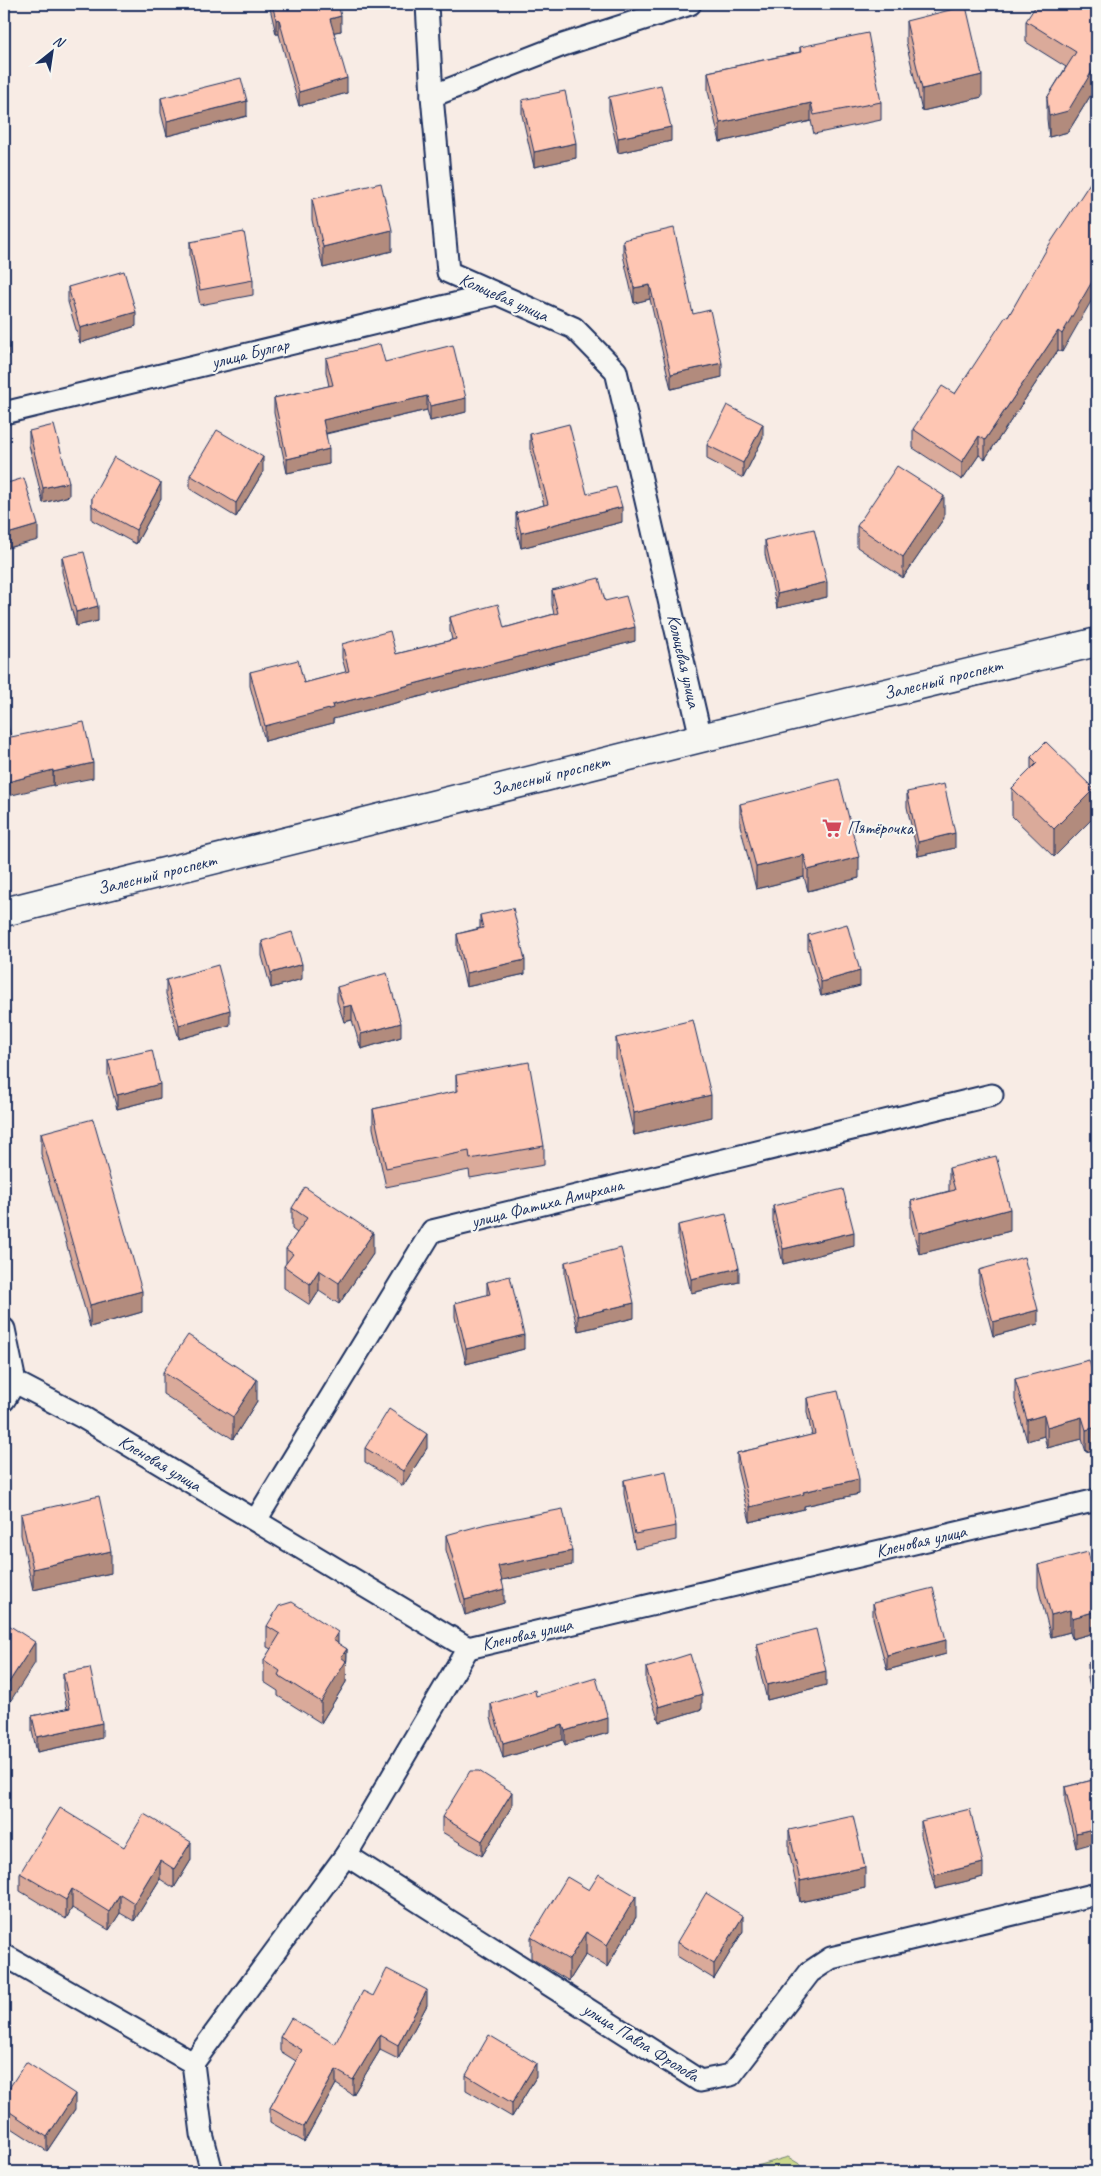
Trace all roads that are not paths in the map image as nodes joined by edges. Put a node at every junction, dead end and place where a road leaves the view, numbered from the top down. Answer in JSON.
{"nodes":[{"id":1,"x":427,"y":4,"type":"edge"},
{"id":2,"x":690,"y":4,"type":"edge"},
{"id":3,"x":432,"y":96,"type":"junction"},
{"id":4,"x":496,"y":294,"type":"junction"},
{"id":5,"x":4,"y":413,"type":"edge"},
{"id":6,"x":1097,"y":642,"type":"edge"},
{"id":7,"x":701,"y":738,"type":"junction"},
{"id":8,"x":4,"y":912,"type":"edge"},
{"id":9,"x":992,"y":1095,"type":"dead end"},
{"id":10,"x":4,"y":1329,"type":"edge"},
{"id":11,"x":15,"y":1382,"type":"junction"},
{"id":12,"x":4,"y":1400,"type":"edge"},
{"id":13,"x":1097,"y":1500,"type":"edge"},
{"id":14,"x":256,"y":1520,"type":"junction"},
{"id":15,"x":468,"y":1648,"type":"junction"},
{"id":16,"x":346,"y":1855,"type":"junction"},
{"id":17,"x":1097,"y":1894,"type":"edge"},
{"id":18,"x":4,"y":1955,"type":"edge"},
{"id":19,"x":193,"y":2063,"type":"junction"},
{"id":20,"x":212,"y":2172,"type":"edge"}],
"edges":[{"from":1,"to":3,"type":"street"},
{"from":2,"to":3,"type":"street"},
{"from":3,"to":4,"type":"street","name":"Кольцевая улица"},
{"from":4,"to":5,"type":"street","name":"улица Булгар"},
{"from":4,"to":7,"type":"street","name":"Кольцевая улица"},
{"from":6,"to":7,"type":"main road","name":"Залесный проспект"},
{"from":7,"to":8,"type":"main road","name":"Залесный проспект"},
{"from":9,"to":14,"type":"street","name":"улица Фатиха Амирхана"},
{"from":10,"to":11,"type":"street"},
{"from":11,"to":12,"type":"street"},
{"from":11,"to":14,"type":"street","name":"Кленовая улица"},
{"from":13,"to":15,"type":"street","name":"Кленовая улица"},
{"from":14,"to":15,"type":"street","name":"Кленовая улица"},
{"from":15,"to":16,"type":"street"},
{"from":16,"to":17,"type":"street","name":"улица Павла Фролова"},
{"from":16,"to":19,"type":"street"},
{"from":18,"to":19,"type":"street"},
{"from":19,"to":20,"type":"street"}]}
